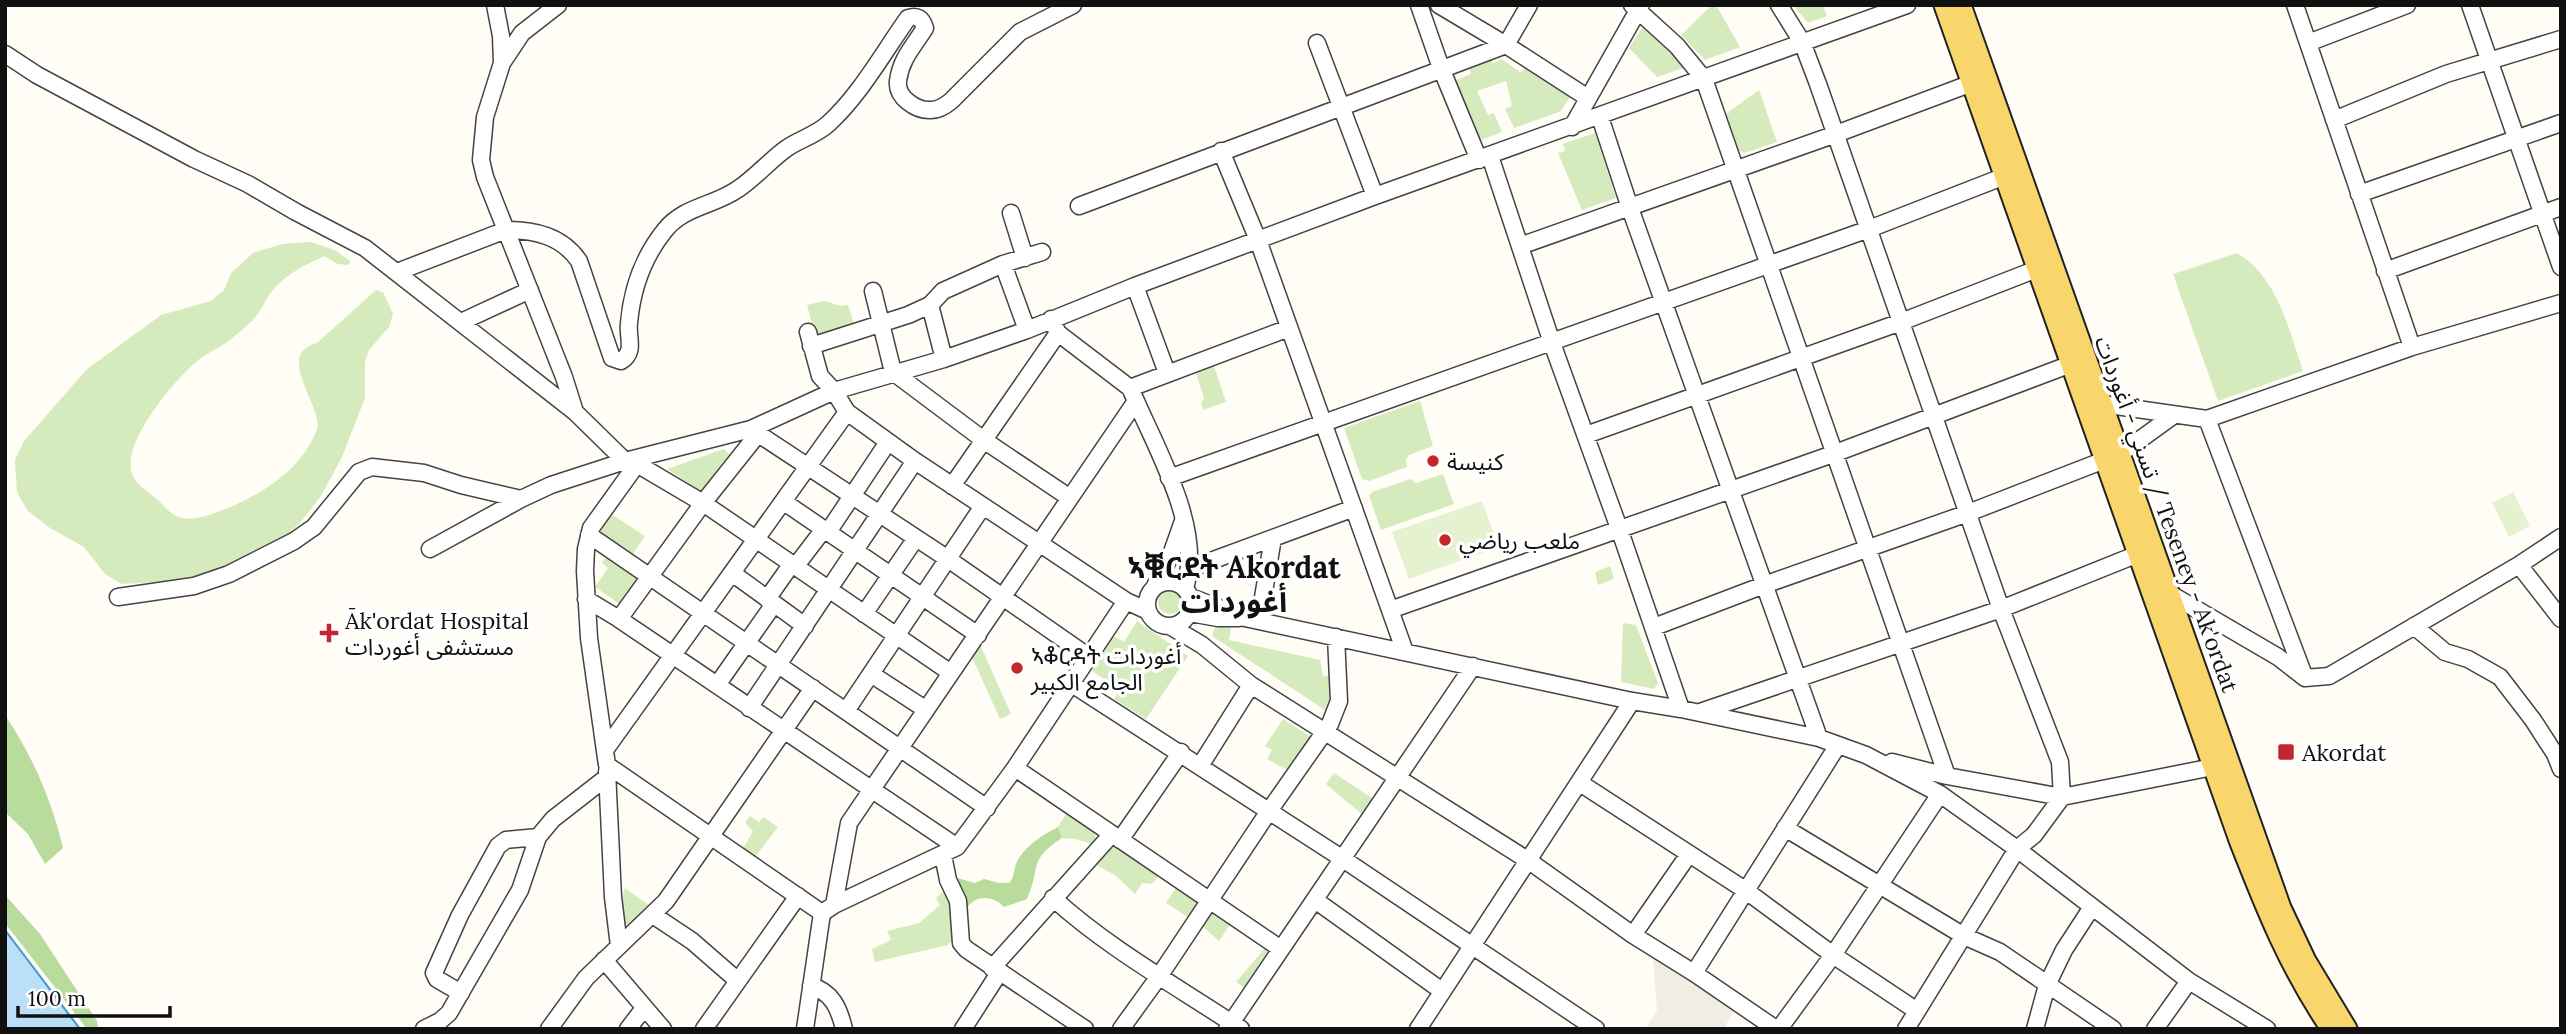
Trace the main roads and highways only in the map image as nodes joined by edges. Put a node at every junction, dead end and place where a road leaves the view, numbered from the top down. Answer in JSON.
{"nodes":[{"id":1,"x":1944,"y":5,"type":"edge"},
{"id":2,"x":1961,"y":5,"type":"edge"},
{"id":3,"x":2112,"y":457,"type":"junction"},
{"id":4,"x":2221,"y":765,"type":"junction"},
{"id":5,"x":2331,"y":1029,"type":"edge"},
{"id":6,"x":2347,"y":1029,"type":"edge"}],
"edges":[{"from":1,"to":3,"type":"main road"},
{"from":2,"to":3,"type":"main road","name":"تسني - أغوردات / Teseney - Ak'ordat"},
{"from":3,"to":4,"type":"main road"},
{"from":3,"to":4,"type":"main road","name":"تسني - أغوردات / Teseney - Ak'ordat"},
{"from":4,"to":5,"type":"main road"},
{"from":4,"to":6,"type":"main road","name":"تسني - أغوردات / Teseney - Ak'ordat"}]}
